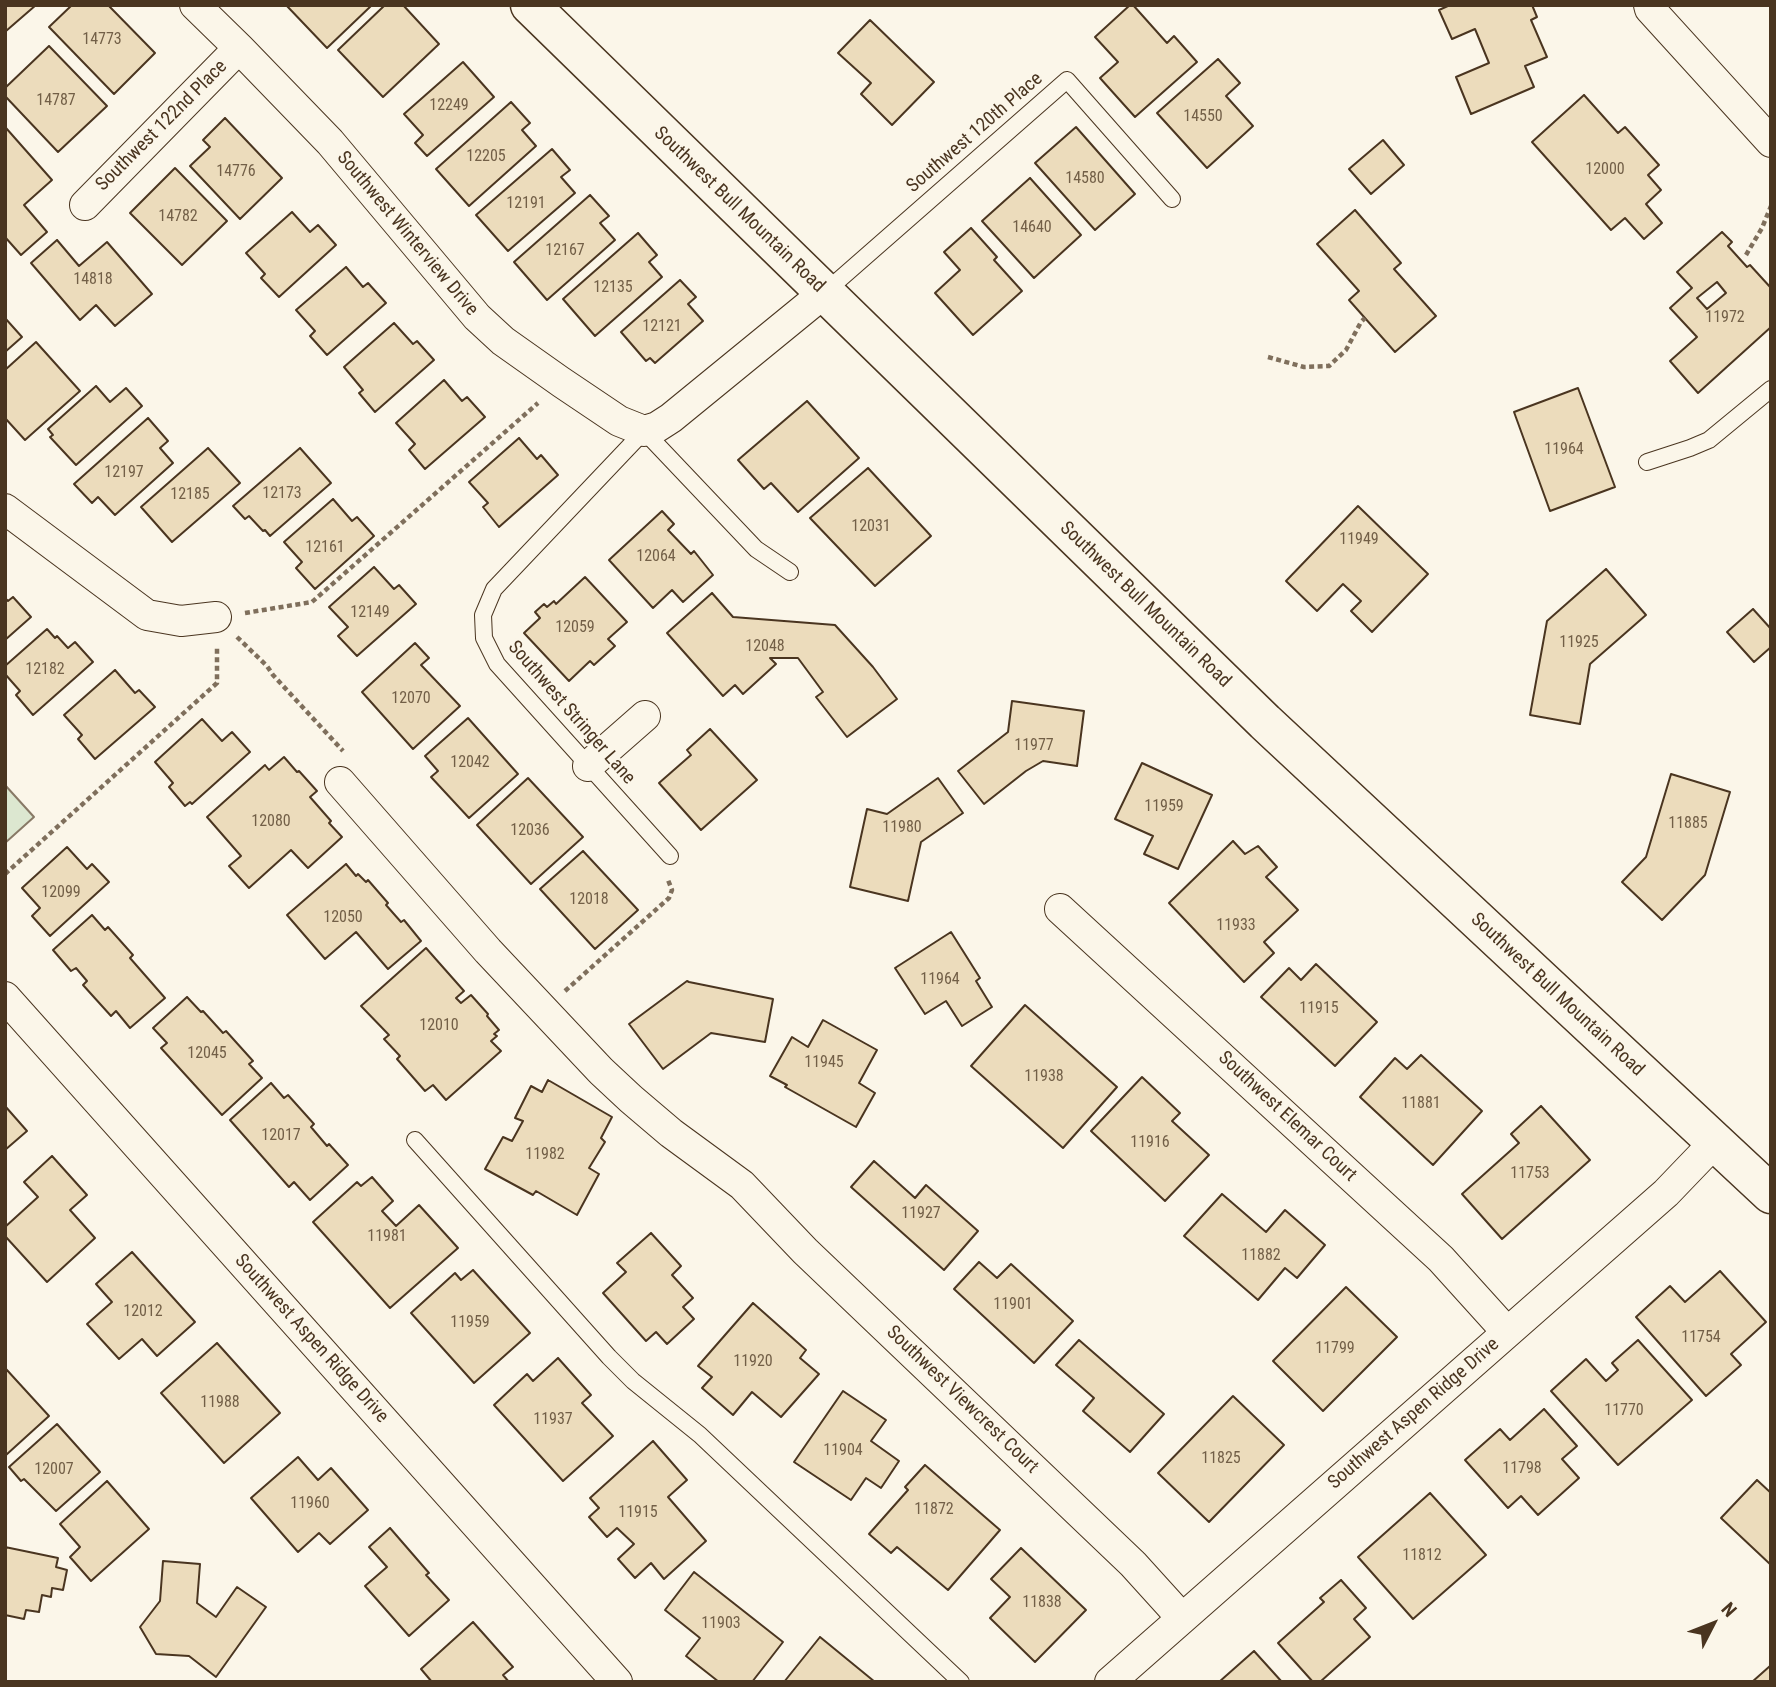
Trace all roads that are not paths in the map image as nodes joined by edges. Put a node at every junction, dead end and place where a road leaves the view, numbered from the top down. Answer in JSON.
{"nodes":[{"id":1,"x":195,"y":5,"type":"edge"},
{"id":2,"x":530,"y":5,"type":"edge"},
{"id":3,"x":1649,"y":5,"type":"edge"},
{"id":4,"x":239,"y":48,"type":"junction"},
{"id":5,"x":1771,"y":142,"type":"edge"},
{"id":6,"x":1172,"y":199,"type":"dead end"},
{"id":7,"x":85,"y":205,"type":"dead end"},
{"id":8,"x":824,"y":293,"type":"junction"},
{"id":9,"x":1771,"y":389,"type":"edge"},
{"id":10,"x":644,"y":431,"type":"junction"},
{"id":11,"x":1647,"y":462,"type":"dead end"},
{"id":12,"x":5,"y":509,"type":"edge"},
{"id":13,"x":790,"y":572,"type":"dead end"},
{"id":14,"x":216,"y":617,"type":"road end"},
{"id":15,"x":645,"y":716,"type":"dead end"},
{"id":16,"x":588,"y":766,"type":"junction"},
{"id":17,"x":340,"y":782,"type":"dead end"},
{"id":18,"x":670,"y":856,"type":"road end"},
{"id":19,"x":1060,"y":909,"type":"dead end"},
{"id":20,"x":5,"y":997,"type":"edge"},
{"id":21,"x":415,"y":1140,"type":"dead end"},
{"id":22,"x":1714,"y":1143,"type":"junction"},
{"id":23,"x":1771,"y":1194,"type":"edge"},
{"id":24,"x":1507,"y":1332,"type":"junction"},
{"id":25,"x":1181,"y":1617,"type":"junction"},
{"id":26,"x":617,"y":1682,"type":"edge"},
{"id":27,"x":961,"y":1682,"type":"edge"},
{"id":28,"x":1110,"y":1682,"type":"edge"}],
"edges":[{"from":1,"to":4,"type":"street","name":"Southwest Winterview Drive"},
{"from":2,"to":8,"type":"main road","name":"Southwest Bull Mountain Road"},
{"from":3,"to":5,"type":"street"},
{"from":4,"to":7,"type":"street","name":"Southwest 122nd Place"},
{"from":4,"to":10,"type":"street","name":"Southwest Winterview Drive"},
{"from":6,"to":8,"type":"lane","name":"Southwest 120th Place"},
{"from":8,"to":10,"type":"street"},
{"from":8,"to":22,"type":"main road","name":"Southwest Bull Mountain Road"},
{"from":9,"to":11,"type":"lane"},
{"from":10,"to":13,"type":"lane"},
{"from":10,"to":16,"type":"lane","name":"Southwest Stringer Lane"},
{"from":12,"to":14,"type":"street"},
{"from":15,"to":16,"type":"street"},
{"from":16,"to":18,"type":"lane","name":"Southwest Stringer Lane"},
{"from":17,"to":25,"type":"street","name":"Southwest Viewcrest Court"},
{"from":19,"to":24,"type":"street","name":"Southwest Elemar Court"},
{"from":20,"to":26,"type":"street","name":"Southwest Aspen Ridge Drive"},
{"from":21,"to":27,"type":"lane"},
{"from":22,"to":23,"type":"main road","name":"Southwest Bull Mountain Road"},
{"from":22,"to":24,"type":"street","name":"Southwest Aspen Ridge Drive"},
{"from":24,"to":25,"type":"street","name":"Southwest Aspen Ridge Drive"},
{"from":25,"to":28,"type":"street","name":"Southwest Aspen Ridge Drive"}]}
